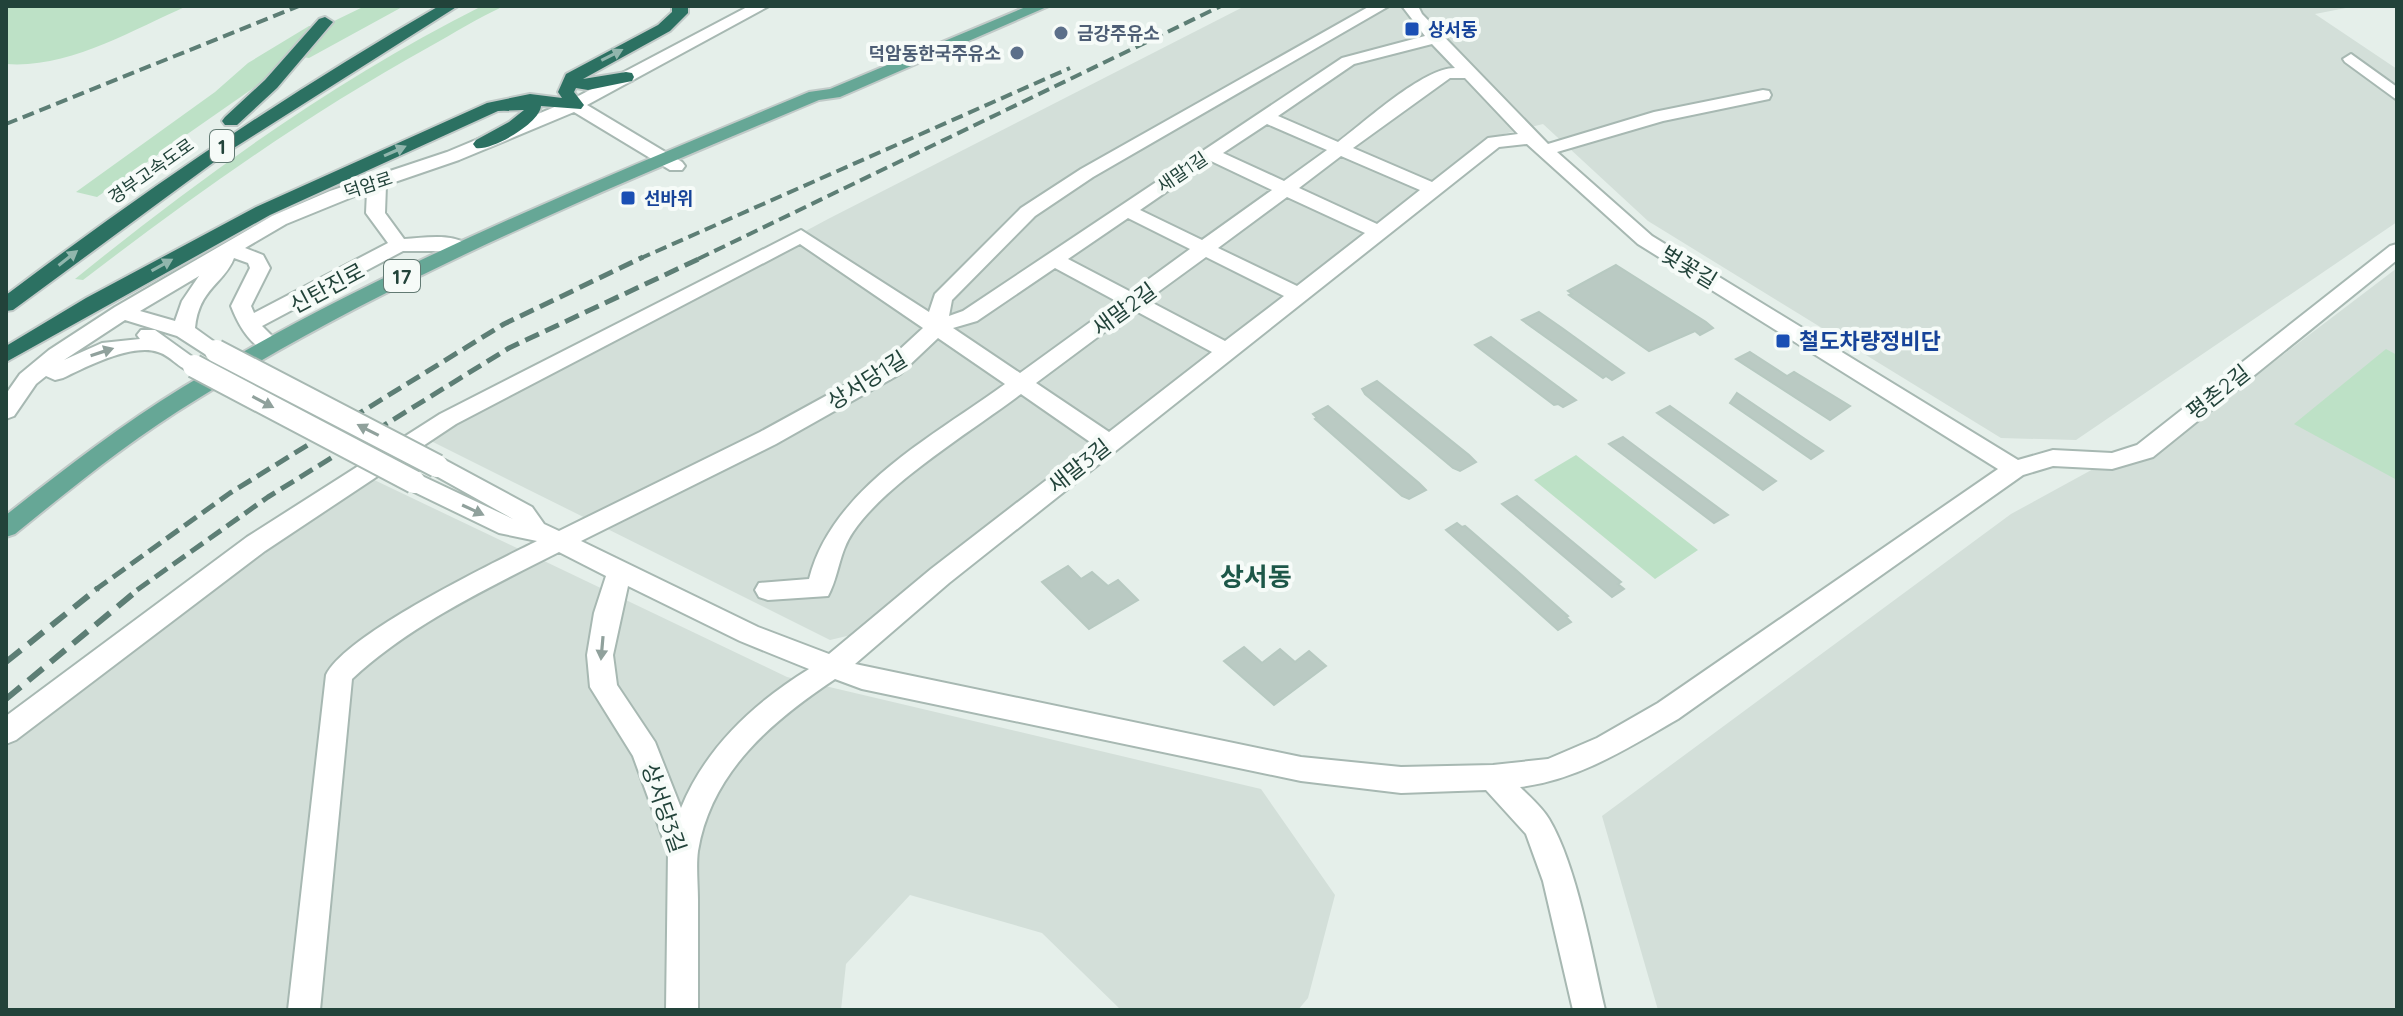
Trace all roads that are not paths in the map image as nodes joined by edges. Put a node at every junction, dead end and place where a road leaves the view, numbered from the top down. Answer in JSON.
{"nodes":[{"id":1,"x":424,"y":6,"type":"edge"},
{"id":2,"x":450,"y":6,"type":"edge"},
{"id":3,"x":680,"y":6,"type":"edge"},
{"id":4,"x":761,"y":6,"type":"edge"},
{"id":5,"x":1041,"y":6,"type":"edge"},
{"id":6,"x":1381,"y":6,"type":"edge"},
{"id":7,"x":1410,"y":6,"type":"edge"},
{"id":8,"x":325,"y":22,"type":"dead end"},
{"id":9,"x":1436,"y":38,"type":"junction"},
{"id":10,"x":2351,"y":59,"type":"dead end"},
{"id":11,"x":1471,"y":73,"type":"junction"},
{"id":12,"x":626,"y":77,"type":"junction"},
{"id":13,"x":572,"y":78,"type":"junction"},
{"id":14,"x":1763,"y":95,"type":"dead end"},
{"id":15,"x":2397,"y":95,"type":"edge"},
{"id":16,"x":502,"y":104,"type":"junction"},
{"id":17,"x":575,"y":105,"type":"junction"},
{"id":18,"x":1266,"y":117,"type":"junction"},
{"id":19,"x":231,"y":121,"type":"junction"},
{"id":20,"x":482,"y":144,"type":"junction"},
{"id":21,"x":1538,"y":144,"type":"junction"},
{"id":22,"x":1341,"y":149,"type":"junction"},
{"id":23,"x":1210,"y":154,"type":"junction"},
{"id":24,"x":670,"y":162,"type":"junction"},
{"id":25,"x":377,"y":183,"type":"junction"},
{"id":26,"x":1287,"y":189,"type":"junction"},
{"id":27,"x":1433,"y":189,"type":"junction"},
{"id":28,"x":1126,"y":210,"type":"junction"},
{"id":29,"x":1379,"y":232,"type":"junction"},
{"id":30,"x":240,"y":244,"type":"junction"},
{"id":31,"x":399,"y":245,"type":"junction"},
{"id":32,"x":460,"y":247,"type":"junction"},
{"id":33,"x":1205,"y":249,"type":"junction"},
{"id":34,"x":2397,"y":250,"type":"edge"},
{"id":35,"x":1053,"y":259,"type":"junction"},
{"id":36,"x":6,"y":286,"type":"edge"},
{"id":37,"x":1298,"y":295,"type":"junction"},
{"id":38,"x":1134,"y":301,"type":"junction"},
{"id":39,"x":6,"y":305,"type":"edge"},
{"id":40,"x":122,"y":312,"type":"junction"},
{"id":41,"x":249,"y":324,"type":"junction"},
{"id":42,"x":936,"y":327,"type":"junction"},
{"id":43,"x":184,"y":331,"type":"junction"},
{"id":44,"x":159,"y":344,"type":"junction"},
{"id":45,"x":271,"y":346,"type":"junction"},
{"id":46,"x":1227,"y":351,"type":"junction"},
{"id":47,"x":6,"y":355,"type":"edge"},
{"id":48,"x":1021,"y":384,"type":"junction"},
{"id":49,"x":8,"y":407,"type":"edge"},
{"id":50,"x":1109,"y":443,"type":"junction"},
{"id":51,"x":2015,"y":469,"type":"junction"},
{"id":52,"x":6,"y":529,"type":"edge"},
{"id":53,"x":546,"y":535,"type":"junction"},
{"id":54,"x":620,"y":572,"type":"junction"},
{"id":55,"x":768,"y":590,"type":"dead end"},
{"id":56,"x":831,"y":668,"type":"junction"},
{"id":57,"x":6,"y":732,"type":"edge"},
{"id":58,"x":1493,"y":777,"type":"junction"},
{"id":59,"x":683,"y":852,"type":"junction"},
{"id":60,"x":304,"y":1010,"type":"edge"},
{"id":61,"x":682,"y":1010,"type":"edge"},
{"id":62,"x":1589,"y":1010,"type":"edge"}],
"edges":[{"from":1,"to":19,"type":"highway","name":"경부고속도로","number":"1"},
{"from":39,"to":2,"type":"highway","name":"경부고속도로","number":"1","one_way":true},
{"from":13,"to":3,"type":"highway","one_way":true},
{"from":4,"to":12,"type":"street","name":"덕암로"},
{"from":5,"to":24,"type":"main road","name":"신탄진로","number":"17"},
{"from":6,"to":42,"type":"street","name":"상서당1길"},
{"from":7,"to":9,"type":"street","name":"벚꽃길"},
{"from":8,"to":19,"type":"highway"},
{"from":9,"to":11,"type":"street","name":"벚꽃길"},
{"from":9,"to":18,"type":"street","name":"새말1길"},
{"from":10,"to":15,"type":"street"},
{"from":11,"to":21,"type":"street","name":"벚꽃길"},
{"from":11,"to":22,"type":"street","name":"새말2길"},
{"from":12,"to":13,"type":"highway"},
{"from":12,"to":17,"type":"street","name":"덕암로"},
{"from":13,"to":17,"type":"highway"},
{"from":14,"to":21,"type":"street","name":"새말3길"},
{"from":16,"to":17,"type":"highway"},
{"from":16,"to":20,"type":"highway"},
{"from":47,"to":16,"type":"highway","one_way":true},
{"from":17,"to":20,"type":"street","name":"덕암로"},
{"from":17,"to":24,"type":"street"},
{"from":18,"to":22,"type":"street"},
{"from":18,"to":23,"type":"street","name":"새말1길"},
{"from":19,"to":36,"type":"highway","name":"경부고속도로","number":"1"},
{"from":20,"to":25,"type":"street","name":"덕암로"},
{"from":21,"to":27,"type":"street","name":"새말3길"},
{"from":21,"to":51,"type":"street","name":"벚꽃길"},
{"from":22,"to":26,"type":"street","name":"새말2길"},
{"from":22,"to":27,"type":"street"},
{"from":23,"to":26,"type":"street"},
{"from":23,"to":28,"type":"street","name":"새말1길"},
{"from":24,"to":32,"type":"main road","name":"신탄진로","number":"17"},
{"from":24,"to":52,"type":"main road","name":"신탄진로","number":"17"},
{"from":25,"to":30,"type":"street","name":"덕암로"},
{"from":25,"to":31,"type":"street"},
{"from":26,"to":29,"type":"street"},
{"from":26,"to":33,"type":"street","name":"새말2길"},
{"from":27,"to":29,"type":"street","name":"새말3길"},
{"from":28,"to":33,"type":"street"},
{"from":28,"to":35,"type":"street","name":"새말1길"},
{"from":29,"to":37,"type":"street","name":"새말3길"},
{"from":30,"to":40,"type":"street","name":"덕암로"},
{"from":30,"to":41,"type":"street"},
{"from":30,"to":43,"type":"street"},
{"from":31,"to":32,"type":"street"},
{"from":31,"to":41,"type":"street"},
{"from":32,"to":45,"type":"main road","name":"신탄진로","number":"17"},
{"from":33,"to":37,"type":"street"},
{"from":33,"to":38,"type":"street","name":"새말2길"},
{"from":34,"to":51,"type":"street","name":"평촌2길"},
{"from":35,"to":38,"type":"street"},
{"from":35,"to":42,"type":"street","name":"새말1길"},
{"from":37,"to":46,"type":"street","name":"새말3길"},
{"from":38,"to":46,"type":"street"},
{"from":38,"to":48,"type":"street","name":"새말2길"},
{"from":40,"to":43,"type":"street"},
{"from":40,"to":44,"type":"street"},
{"from":40,"to":49,"type":"street","name":"덕암로"},
{"from":41,"to":45,"type":"street"},
{"from":42,"to":48,"type":"street"},
{"from":42,"to":53,"type":"street","name":"상서당1길"},
{"from":42,"to":57,"type":"street"},
{"from":53,"to":43,"type":"street","one_way":true,"bridge":true},
{"from":49,"to":44,"type":"street","one_way":true},
{"from":44,"to":53,"type":"street","one_way":true,"bridge":true},
{"from":45,"to":52,"type":"main road","name":"신탄진로","number":"17"},
{"from":46,"to":50,"type":"street","name":"새말3길"},
{"from":48,"to":50,"type":"street"},
{"from":48,"to":55,"type":"street","name":"새말2길"},
{"from":50,"to":56,"type":"street","name":"새말3길"},
{"from":51,"to":58,"type":"street","name":"평촌2길"},
{"from":53,"to":54,"type":"street","name":"평촌2길"},
{"from":53,"to":60,"type":"street","name":"상서당1길"},
{"from":54,"to":56,"type":"street","name":"평촌2길"},
{"from":54,"to":59,"type":"street","name":"상서당3길","one_way":true},
{"from":56,"to":58,"type":"street","name":"평촌2길"},
{"from":56,"to":59,"type":"street","name":"새말3길"},
{"from":58,"to":62,"type":"street"},
{"from":59,"to":61,"type":"street","name":"상서당3길"}]}
